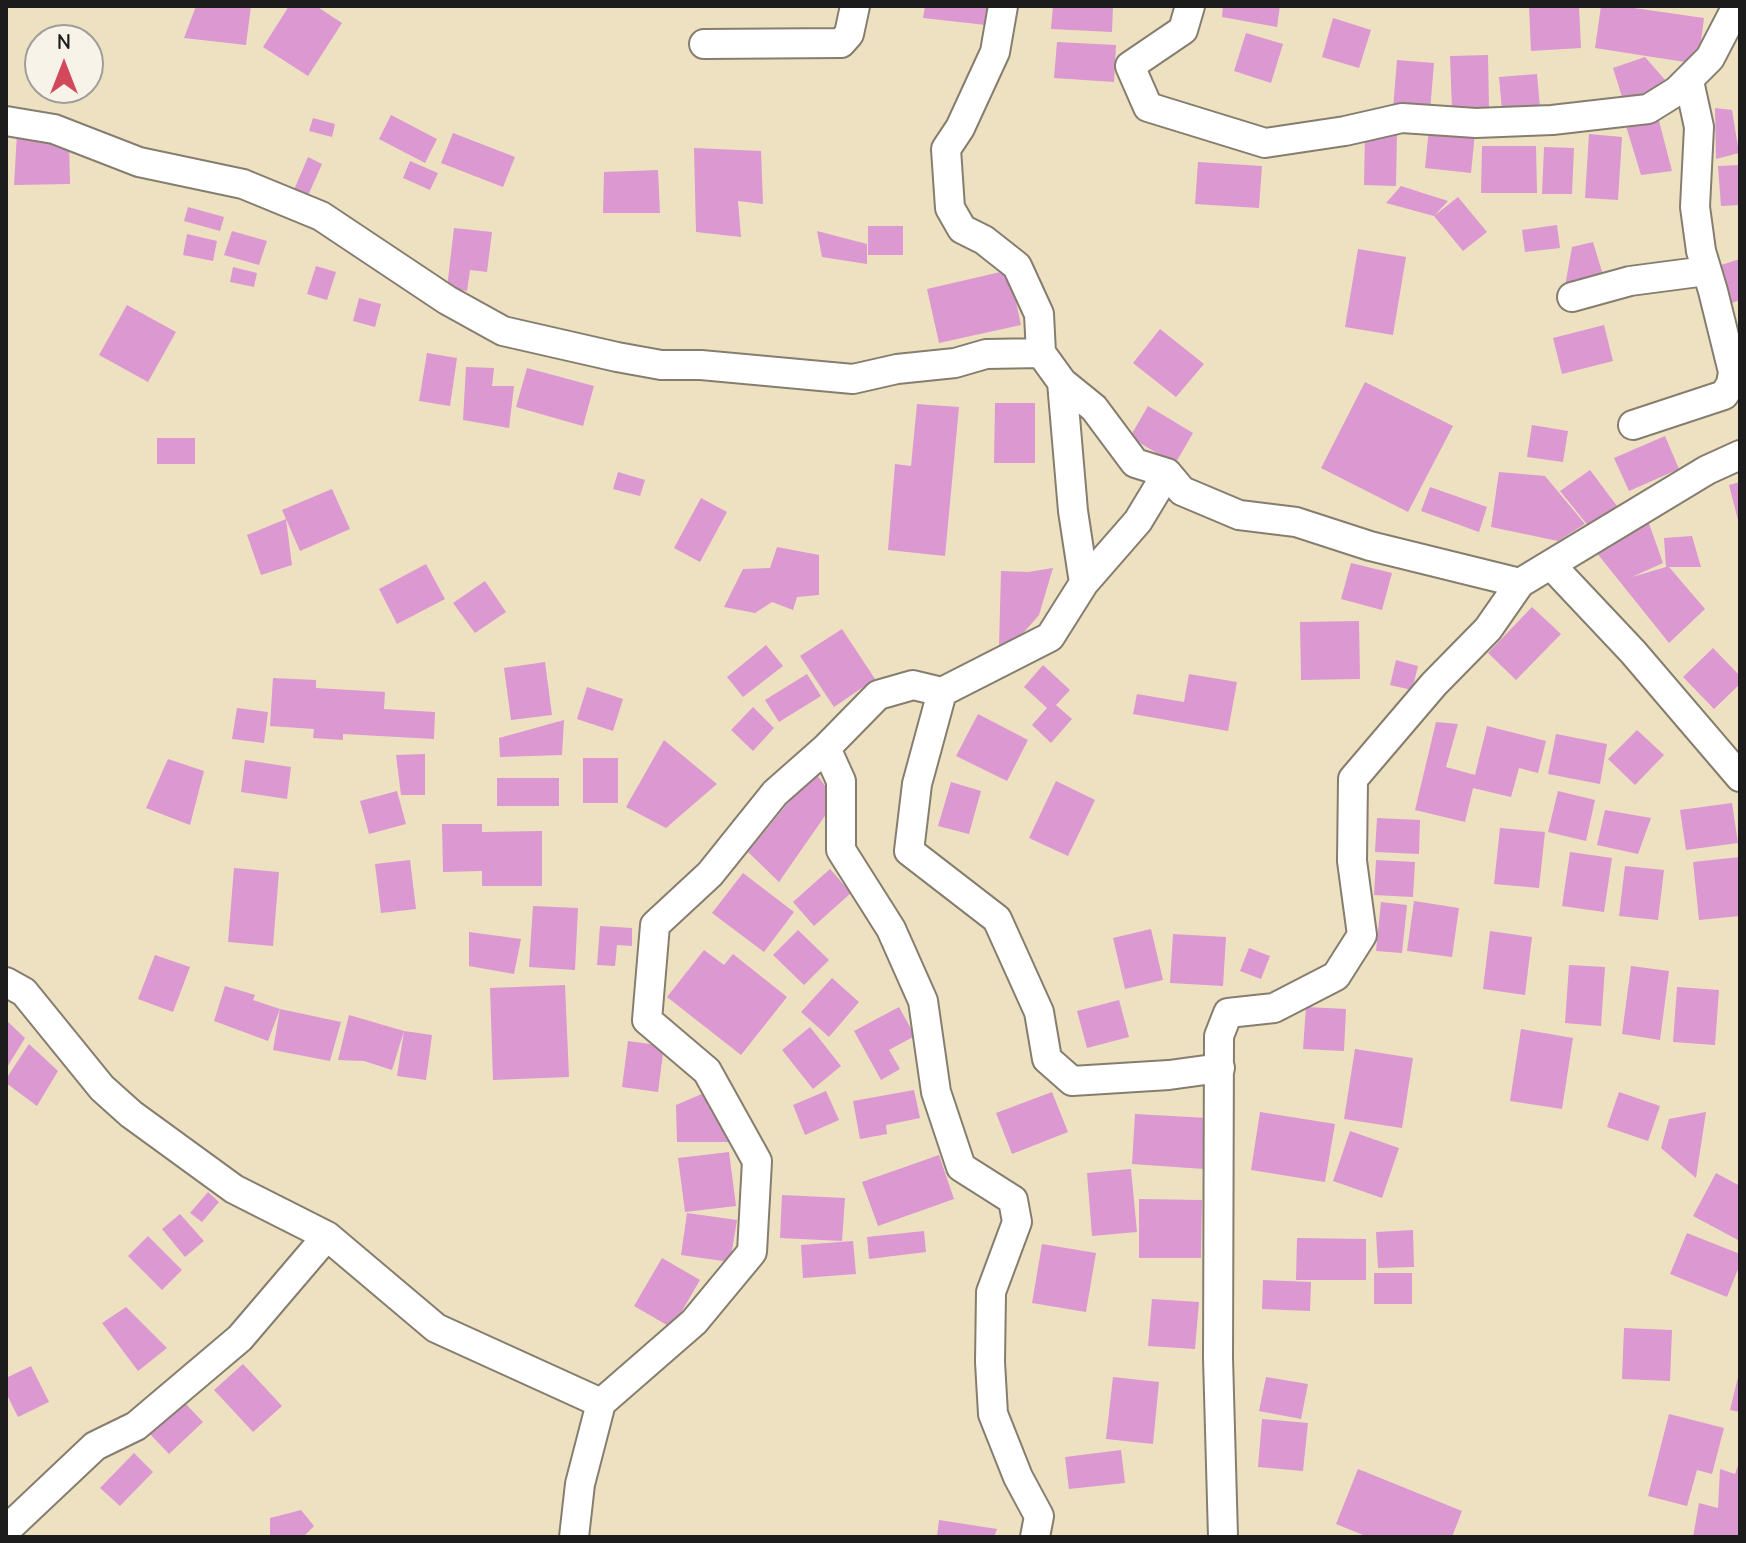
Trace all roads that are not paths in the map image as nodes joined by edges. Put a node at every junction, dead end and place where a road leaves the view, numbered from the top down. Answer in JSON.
{"nodes":[{"id":1,"x":855,"y":6,"type":"edge"},
{"id":2,"x":1003,"y":6,"type":"edge"},
{"id":3,"x":1190,"y":6,"type":"edge"},
{"id":4,"x":1737,"y":6,"type":"edge"},
{"id":5,"x":704,"y":44,"type":"dead end"},
{"id":6,"x":1689,"y":81,"type":"junction"},
{"id":7,"x":6,"y":121,"type":"edge"},
{"id":8,"x":1706,"y":271,"type":"junction"},
{"id":9,"x":1572,"y":297,"type":"dead end"},
{"id":10,"x":1041,"y":353,"type":"junction"},
{"id":11,"x":1062,"y":382,"type":"junction"},
{"id":12,"x":1633,"y":425,"type":"dead end"},
{"id":13,"x":1740,"y":455,"type":"edge"},
{"id":14,"x":1167,"y":473,"type":"junction"},
{"id":15,"x":1551,"y":565,"type":"junction"},
{"id":16,"x":1084,"y":583,"type":"junction"},
{"id":17,"x":1520,"y":583,"type":"junction"},
{"id":18,"x":942,"y":692,"type":"junction"},
{"id":19,"x":826,"y":748,"type":"junction"},
{"id":20,"x":1740,"y":777,"type":"edge"},
{"id":21,"x":6,"y":982,"type":"edge"},
{"id":22,"x":1220,"y":1068,"type":"junction"},
{"id":23,"x":327,"y":1236,"type":"junction"},
{"id":24,"x":601,"y":1403,"type":"junction"},
{"id":25,"x":6,"y":1530,"type":"edge"},
{"id":26,"x":574,"y":1537,"type":"edge"},
{"id":27,"x":1035,"y":1537,"type":"edge"},
{"id":28,"x":1223,"y":1537,"type":"edge"}],
"edges":[{"from":1,"to":5,"type":"street"},
{"from":2,"to":10,"type":"street"},
{"from":3,"to":6,"type":"street"},
{"from":4,"to":6,"type":"street"},
{"from":6,"to":8,"type":"street"},
{"from":7,"to":10,"type":"street"},
{"from":8,"to":9,"type":"street"},
{"from":8,"to":12,"type":"street"},
{"from":10,"to":11,"type":"street"},
{"from":11,"to":14,"type":"street"},
{"from":11,"to":16,"type":"street"},
{"from":13,"to":15,"type":"street"},
{"from":14,"to":16,"type":"street"},
{"from":14,"to":17,"type":"street"},
{"from":15,"to":17,"type":"street"},
{"from":15,"to":20,"type":"street"},
{"from":16,"to":18,"type":"street"},
{"from":17,"to":22,"type":"street"},
{"from":18,"to":19,"type":"street"},
{"from":18,"to":22,"type":"street"},
{"from":19,"to":24,"type":"street"},
{"from":19,"to":27,"type":"street"},
{"from":21,"to":23,"type":"street"},
{"from":22,"to":28,"type":"street"},
{"from":23,"to":24,"type":"street"},
{"from":23,"to":25,"type":"street"},
{"from":24,"to":26,"type":"street"}]}
